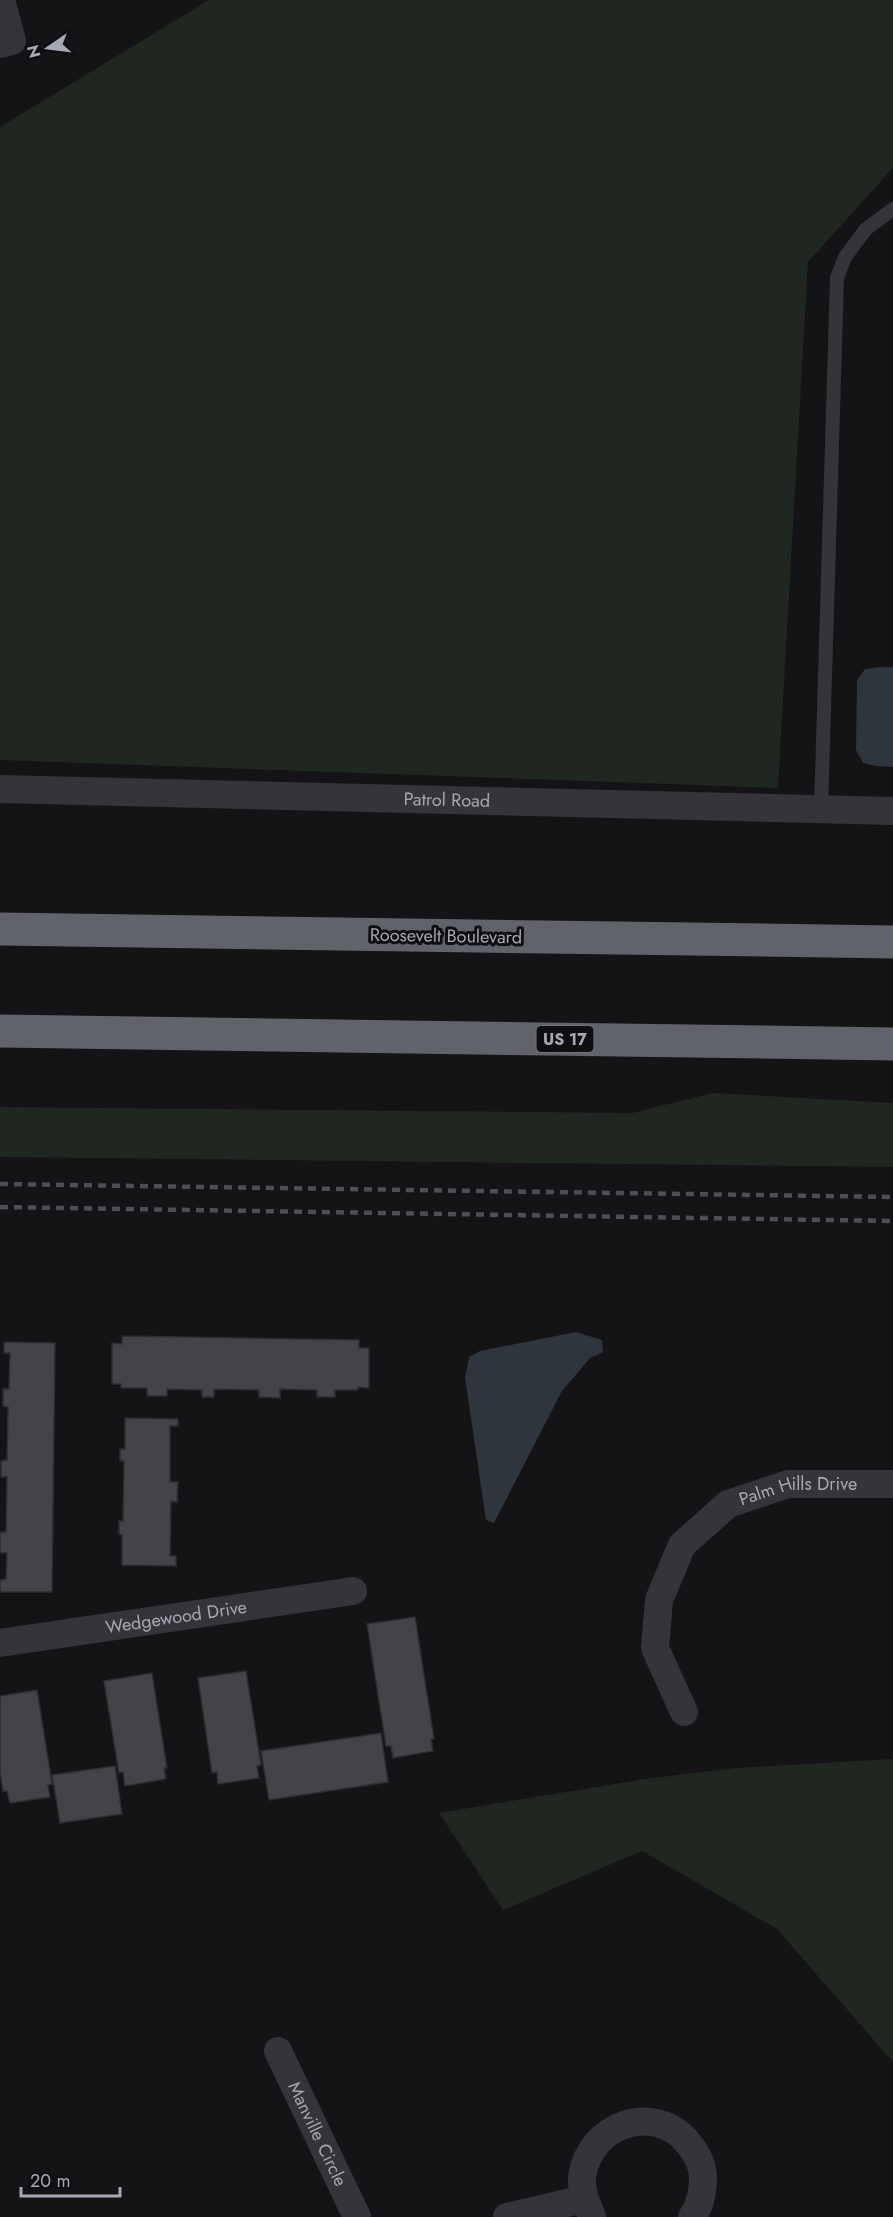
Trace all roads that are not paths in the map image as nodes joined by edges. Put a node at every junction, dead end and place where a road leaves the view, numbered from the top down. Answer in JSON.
{"nodes":[{"id":1,"x":2,"y":0,"type":"edge"},
{"id":2,"x":0,"y":44,"type":"edge"},
{"id":3,"x":893,"y":209,"type":"edge"},
{"id":4,"x":0,"y":789,"type":"edge"},
{"id":5,"x":821,"y":809,"type":"junction"},
{"id":6,"x":893,"y":811,"type":"edge"},
{"id":7,"x":0,"y":929,"type":"edge"},
{"id":8,"x":893,"y":942,"type":"edge"},
{"id":9,"x":0,"y":1030,"type":"edge"},
{"id":10,"x":893,"y":1044,"type":"edge"},
{"id":11,"x":893,"y":1484,"type":"edge"},
{"id":12,"x":353,"y":1591,"type":"dead end"},
{"id":13,"x":0,"y":1643,"type":"edge"},
{"id":14,"x":684,"y":1712,"type":"dead end"},
{"id":15,"x":278,"y":2051,"type":"dead end"},
{"id":16,"x":588,"y":2208,"type":"edge"},
{"id":17,"x":357,"y":2217,"type":"edge"},
{"id":18,"x":507,"y":2217,"type":"edge"},
{"id":19,"x":692,"y":2217,"type":"edge"}],
"edges":[{"from":1,"to":2,"type":"street"},
{"from":3,"to":5,"type":"lane"},
{"from":4,"to":5,"type":"street","name":"Patrol Road"},
{"from":5,"to":6,"type":"street","name":"Patrol Road"},
{"from":7,"to":8,"type":"highway","name":"Roosevelt Boulevard"},
{"from":9,"to":10,"type":"highway","number":"US 17"},
{"from":11,"to":14,"type":"street","name":"Palm Hills Drive"},
{"from":12,"to":13,"type":"street","name":"Wedgewood Drive"},
{"from":15,"to":17,"type":"street","name":"Manville Circle"},
{"from":16,"to":18,"type":"street"},
{"from":16,"to":19,"type":"street"}]}
